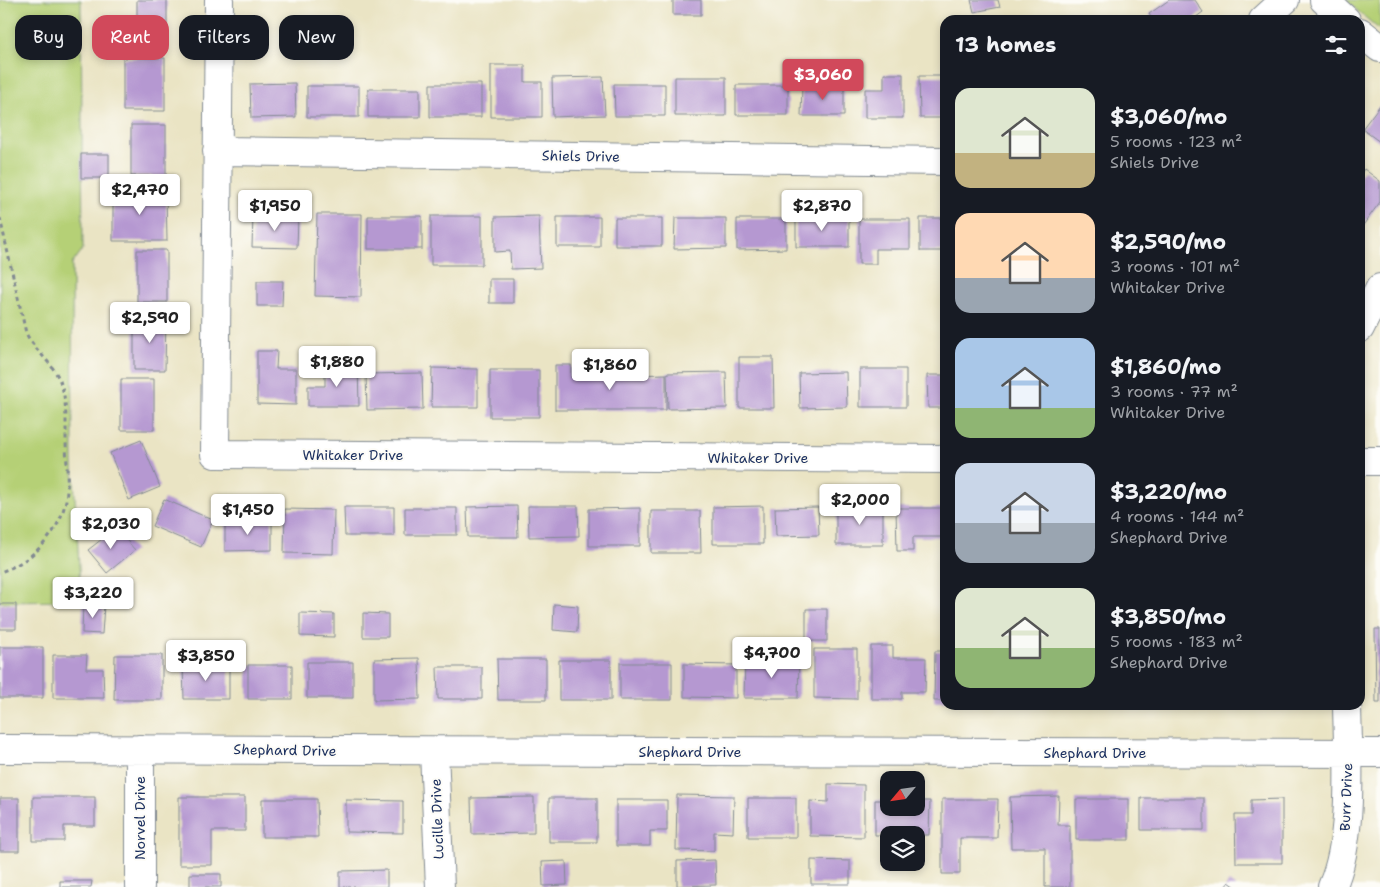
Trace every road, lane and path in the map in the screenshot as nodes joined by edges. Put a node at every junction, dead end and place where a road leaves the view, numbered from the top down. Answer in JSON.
{"nodes":[{"id":1,"x":219,"y":0,"type":"edge"},
{"id":2,"x":1285,"y":0,"type":"edge"},
{"id":3,"x":1324,"y":0,"type":"edge"},
{"id":4,"x":1268,"y":15,"type":"edge"},
{"id":5,"x":1340,"y":15,"type":"edge"},
{"id":6,"x":1365,"y":36,"type":"edge"},
{"id":7,"x":1380,"y":48,"type":"edge"},
{"id":8,"x":217,"y":151,"type":"junction"},
{"id":9,"x":940,"y":161,"type":"edge"},
{"id":10,"x":0,"y":218,"type":"edge"},
{"id":11,"x":1380,"y":288,"type":"edge"},
{"id":12,"x":1365,"y":318,"type":"edge"},
{"id":13,"x":940,"y":459,"type":"edge"},
{"id":14,"x":1365,"y":461,"type":"edge"},
{"id":15,"x":1380,"y":461,"type":"edge"},
{"id":16,"x":0,"y":572,"type":"edge"},
{"id":17,"x":1347,"y":710,"type":"edge"},
{"id":18,"x":140,"y":748,"type":"junction"},
{"id":19,"x":0,"y":749,"type":"edge"},
{"id":20,"x":434,"y":752,"type":"junction"},
{"id":21,"x":1348,"y":753,"type":"junction"},
{"id":22,"x":1380,"y":753,"type":"edge"},
{"id":23,"x":140,"y":887,"type":"edge"},
{"id":24,"x":440,"y":887,"type":"edge"},
{"id":25,"x":1332,"y":887,"type":"edge"}],
"edges":[{"from":1,"to":8,"type":"street","name":"Whitaker Drive"},
{"from":2,"to":4,"type":"street"},
{"from":3,"to":5,"type":"street"},
{"from":6,"to":7,"type":"street"},
{"from":8,"to":9,"type":"street","name":"Shiels Drive"},
{"from":8,"to":13,"type":"street","name":"Whitaker Drive"},
{"from":10,"to":16,"type":"path"},
{"from":11,"to":12,"type":"street"},
{"from":14,"to":15,"type":"street"},
{"from":17,"to":21,"type":"street","name":"Burr Drive"},
{"from":18,"to":19,"type":"street","name":"Shephard Drive"},
{"from":18,"to":20,"type":"street","name":"Shephard Drive"},
{"from":18,"to":23,"type":"street","name":"Norvel Drive"},
{"from":20,"to":21,"type":"street","name":"Shephard Drive"},
{"from":20,"to":24,"type":"street","name":"Lucille Drive"},
{"from":21,"to":22,"type":"street","name":"Shephard Drive"},
{"from":21,"to":25,"type":"street","name":"Burr Drive"}]}
